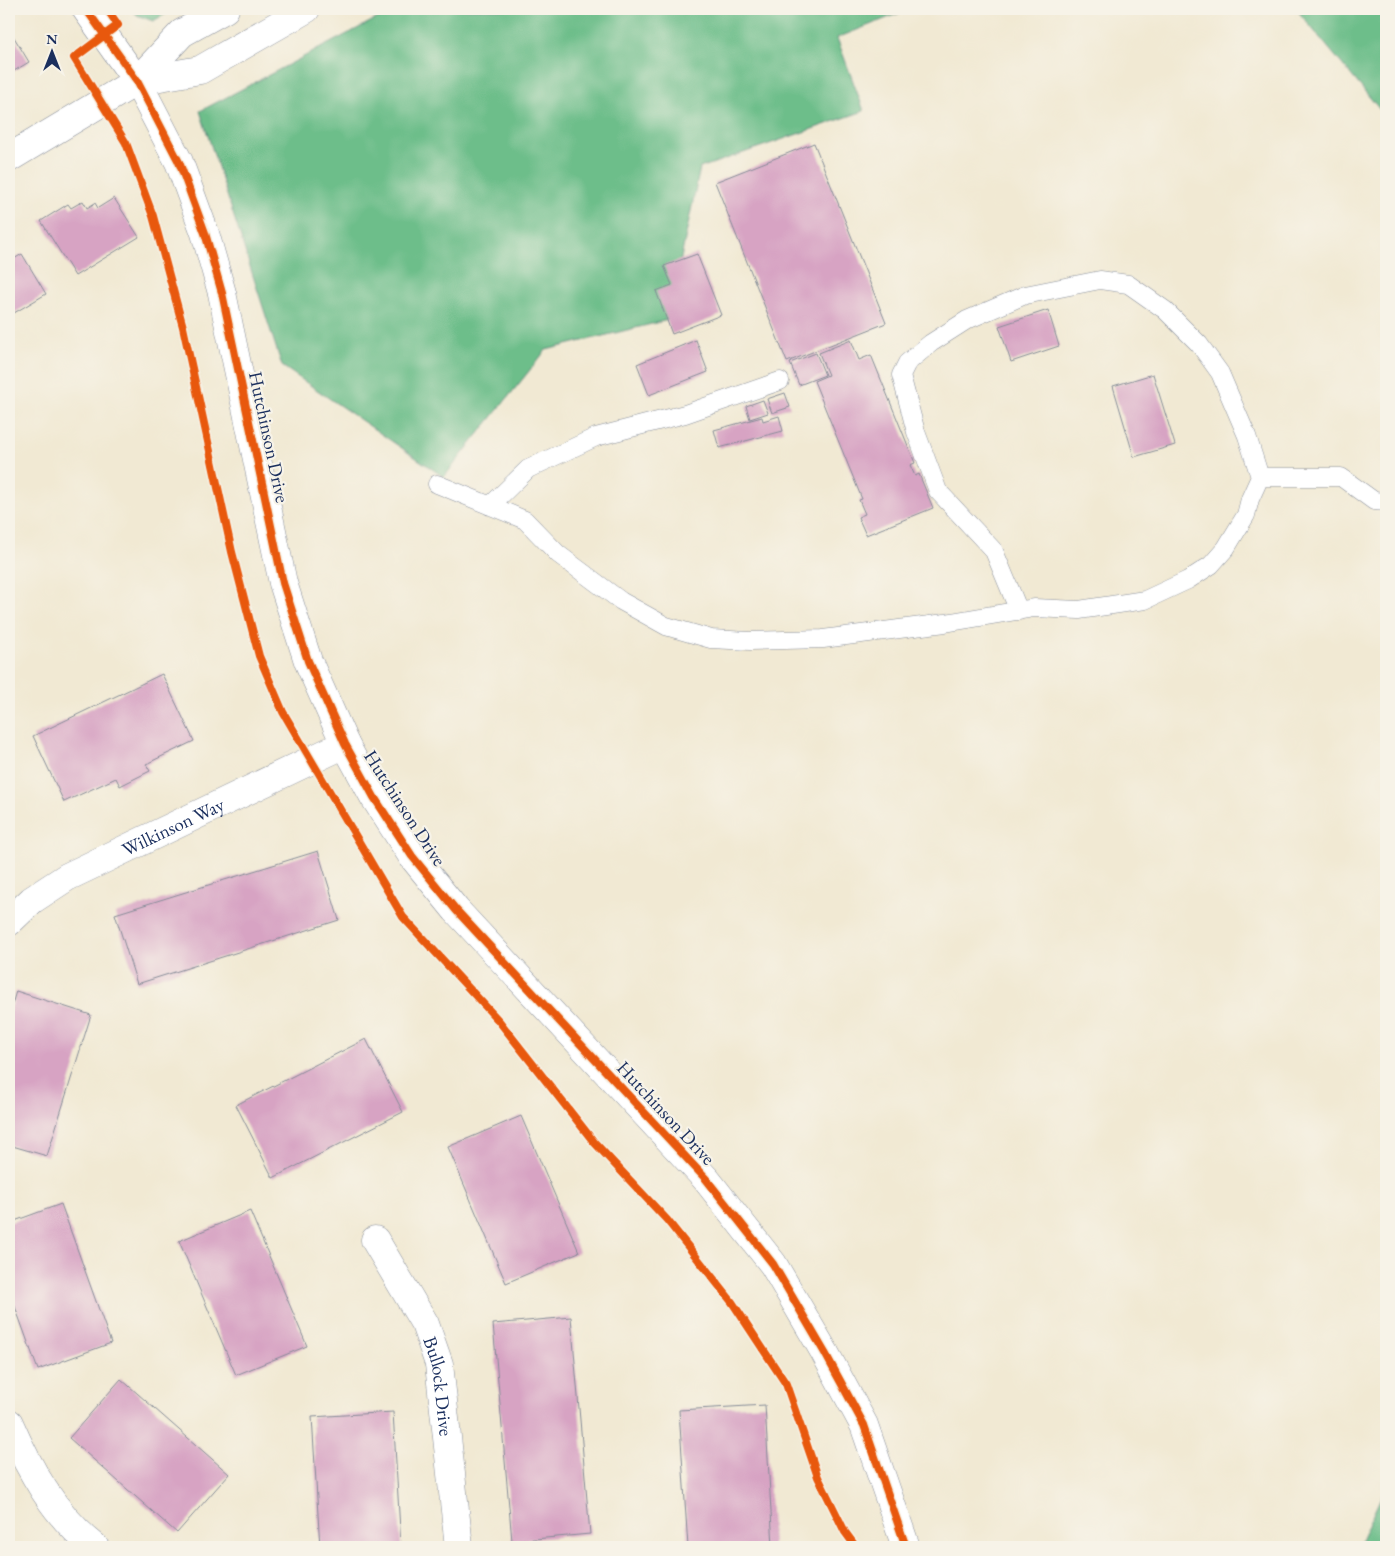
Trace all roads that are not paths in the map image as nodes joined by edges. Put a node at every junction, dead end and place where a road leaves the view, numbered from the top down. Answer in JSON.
{"nodes":[{"id":1,"x":86,"y":9,"type":"edge"},
{"id":2,"x":225,"y":9,"type":"edge"},
{"id":3,"x":306,"y":9,"type":"edge"},
{"id":4,"x":137,"y":81,"type":"junction"},
{"id":5,"x":9,"y":158,"type":"edge"},
{"id":6,"x":780,"y":381,"type":"dead end"},
{"id":7,"x":1260,"y":477,"type":"junction"},
{"id":8,"x":437,"y":484,"type":"dead end"},
{"id":9,"x":1386,"y":502,"type":"edge"},
{"id":10,"x":490,"y":506,"type":"junction"},
{"id":11,"x":1019,"y":611,"type":"junction"},
{"id":12,"x":345,"y":744,"type":"junction"},
{"id":13,"x":9,"y":922,"type":"edge"},
{"id":14,"x":375,"y":1240,"type":"dead end"},
{"id":15,"x":9,"y":1423,"type":"edge"},
{"id":16,"x":95,"y":1547,"type":"edge"},
{"id":17,"x":459,"y":1547,"type":"edge"},
{"id":18,"x":906,"y":1547,"type":"edge"}],
"edges":[{"from":1,"to":4,"type":"street","name":"Hutchinson Drive"},
{"from":2,"to":4,"type":"street"},
{"from":3,"to":4,"type":"street"},
{"from":4,"to":5,"type":"street"},
{"from":4,"to":12,"type":"street","name":"Hutchinson Drive"},
{"from":6,"to":10,"type":"lane"},
{"from":7,"to":9,"type":"lane"},
{"from":7,"to":11,"type":"lane"},
{"from":7,"to":11,"type":"lane"},
{"from":8,"to":10,"type":"lane"},
{"from":10,"to":11,"type":"lane"},
{"from":12,"to":13,"type":"street","name":"Wilkinson Way"},
{"from":12,"to":18,"type":"street","name":"Hutchinson Drive"},
{"from":14,"to":17,"type":"street","name":"Bullock Drive"},
{"from":15,"to":16,"type":"street"}]}
